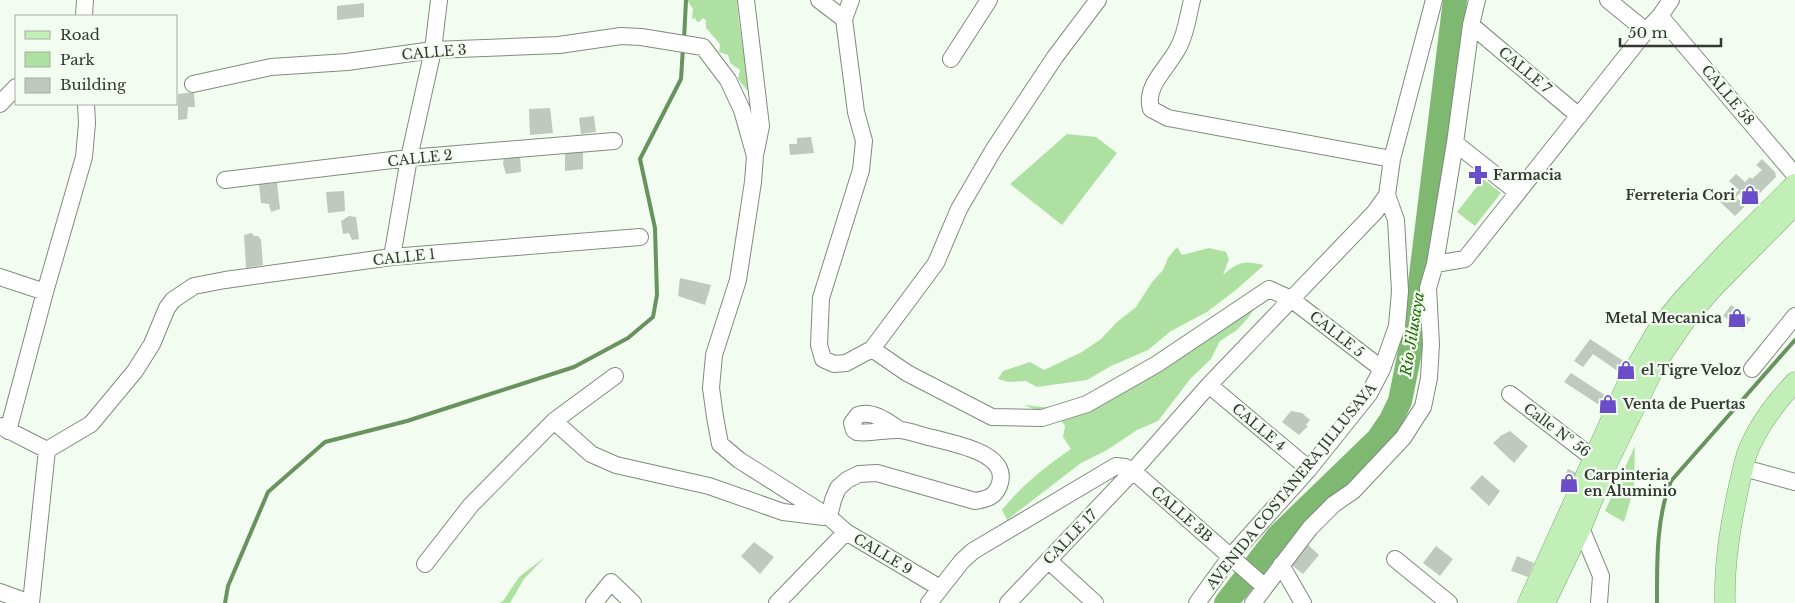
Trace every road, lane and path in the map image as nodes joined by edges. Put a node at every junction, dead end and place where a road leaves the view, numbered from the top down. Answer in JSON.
{"nodes":[{"id":1,"x":85,"y":0,"type":"edge"},
{"id":2,"x":439,"y":0,"type":"edge"},
{"id":3,"x":746,"y":0,"type":"edge"},
{"id":4,"x":819,"y":0,"type":"edge"},
{"id":5,"x":851,"y":0,"type":"edge"},
{"id":6,"x":989,"y":0,"type":"edge"},
{"id":7,"x":1098,"y":0,"type":"edge"},
{"id":8,"x":1192,"y":0,"type":"edge"},
{"id":9,"x":1434,"y":0,"type":"edge"},
{"id":10,"x":1477,"y":0,"type":"edge"},
{"id":11,"x":1608,"y":0,"type":"edge"},
{"id":12,"x":1671,"y":0,"type":"edge"},
{"id":13,"x":84,"y":15,"type":"edge"},
{"id":14,"x":1660,"y":16,"type":"junction"},
{"id":15,"x":844,"y":19,"type":"junction"},
{"id":16,"x":1471,"y":25,"type":"junction"},
{"id":17,"x":1646,"y":31,"type":"junction"},
{"id":18,"x":433,"y":50,"type":"junction"},
{"id":19,"x":951,"y":59,"type":"dead end"},
{"id":20,"x":193,"y":84,"type":"dead end"},
{"id":21,"x":15,"y":89,"type":"edge"},
{"id":22,"x":0,"y":104,"type":"edge"},
{"id":23,"x":86,"y":105,"type":"edge"},
{"id":24,"x":1579,"y":116,"type":"junction"},
{"id":25,"x":614,"y":141,"type":"dead end"},
{"id":26,"x":1455,"y":143,"type":"junction"},
{"id":27,"x":755,"y":156,"type":"junction"},
{"id":28,"x":409,"y":158,"type":"junction"},
{"id":29,"x":1392,"y":159,"type":"junction"},
{"id":30,"x":1795,"y":175,"type":"edge"},
{"id":31,"x":225,"y":180,"type":"dead end"},
{"id":32,"x":1795,"y":184,"type":"edge"},
{"id":33,"x":1517,"y":192,"type":"junction"},
{"id":34,"x":1387,"y":195,"type":"junction"},
{"id":35,"x":1795,"y":205,"type":"edge"},
{"id":36,"x":640,"y":237,"type":"dead end"},
{"id":37,"x":392,"y":257,"type":"junction"},
{"id":38,"x":1436,"y":264,"type":"junction"},
{"id":39,"x":0,"y":277,"type":"edge"},
{"id":40,"x":45,"y":292,"type":"junction"},
{"id":41,"x":1291,"y":299,"type":"junction"},
{"id":42,"x":1795,"y":316,"type":"edge"},
{"id":43,"x":872,"y":349,"type":"junction"},
{"id":44,"x":1382,"y":369,"type":"junction"},
{"id":45,"x":1752,"y":369,"type":"dead end"},
{"id":46,"x":614,"y":376,"type":"dead end"},
{"id":47,"x":1795,"y":382,"type":"edge"},
{"id":48,"x":1209,"y":385,"type":"junction"},
{"id":49,"x":1510,"y":394,"type":"dead end"},
{"id":50,"x":554,"y":420,"type":"junction"},
{"id":51,"x":4,"y":428,"type":"edge"},
{"id":52,"x":900,"y":430,"type":"dead end"},
{"id":53,"x":47,"y":450,"type":"junction"},
{"id":54,"x":1600,"y":461,"type":"junction"},
{"id":55,"x":1309,"y":468,"type":"junction"},
{"id":56,"x":1744,"y":468,"type":"junction"},
{"id":57,"x":1133,"y":471,"type":"junction"},
{"id":58,"x":1795,"y":482,"type":"edge"},
{"id":59,"x":829,"y":517,"type":"junction"},
{"id":60,"x":1573,"y":525,"type":"junction"},
{"id":61,"x":846,"y":532,"type":"junction"},
{"id":62,"x":1395,"y":559,"type":"dead end"},
{"id":63,"x":1048,"y":560,"type":"junction"},
{"id":64,"x":1235,"y":561,"type":"junction"},
{"id":65,"x":425,"y":564,"type":"dead end"},
{"id":66,"x":1281,"y":565,"type":"junction"},
{"id":67,"x":1260,"y":583,"type":"junction"},
{"id":68,"x":940,"y":588,"type":"junction"},
{"id":69,"x":0,"y":592,"type":"edge"},
{"id":70,"x":30,"y":603,"type":"edge"},
{"id":71,"x":594,"y":603,"type":"edge"},
{"id":72,"x":633,"y":603,"type":"edge"},
{"id":73,"x":777,"y":603,"type":"edge"},
{"id":74,"x":929,"y":603,"type":"edge"},
{"id":75,"x":1008,"y":603,"type":"edge"},
{"id":76,"x":1095,"y":603,"type":"edge"},
{"id":77,"x":1198,"y":603,"type":"edge"},
{"id":78,"x":1253,"y":603,"type":"edge"},
{"id":79,"x":1303,"y":603,"type":"edge"},
{"id":80,"x":1449,"y":603,"type":"edge"},
{"id":81,"x":1528,"y":603,"type":"edge"},
{"id":82,"x":1545,"y":603,"type":"edge"},
{"id":83,"x":1600,"y":603,"type":"edge"},
{"id":84,"x":1725,"y":603,"type":"edge"}],
"edges":[{"from":1,"to":13,"type":"street"},
{"from":2,"to":18,"type":"street"},
{"from":3,"to":27,"type":"street"},
{"from":4,"to":15,"type":"street"},
{"from":5,"to":15,"type":"street"},
{"from":6,"to":19,"type":"street"},
{"from":7,"to":43,"type":"street"},
{"from":8,"to":29,"type":"street"},
{"from":9,"to":29,"type":"street"},
{"from":10,"to":16,"type":"street"},
{"from":11,"to":17,"type":"street"},
{"from":12,"to":14,"type":"street"},
{"from":14,"to":17,"type":"street"},
{"from":14,"to":30,"type":"street","name":"CALLE 58"},
{"from":15,"to":43,"type":"street"},
{"from":16,"to":24,"type":"street","name":"CALLE 7"},
{"from":16,"to":26,"type":"street"},
{"from":17,"to":24,"type":"street"},
{"from":18,"to":20,"type":"street","name":"CALLE 3"},
{"from":18,"to":27,"type":"street","name":"CALLE 3"},
{"from":18,"to":28,"type":"street"},
{"from":21,"to":22,"type":"street"},
{"from":23,"to":40,"type":"street"},
{"from":24,"to":33,"type":"street"},
{"from":25,"to":28,"type":"street","name":"CALLE 2"},
{"from":26,"to":33,"type":"street"},
{"from":26,"to":38,"type":"street"},
{"from":27,"to":59,"type":"street","name":"CALLE 9"},
{"from":28,"to":31,"type":"street","name":"CALLE 2"},
{"from":28,"to":37,"type":"street"},
{"from":29,"to":34,"type":"street"},
{"from":32,"to":54,"type":"main road"},
{"from":33,"to":38,"type":"street"},
{"from":34,"to":41,"type":"street","name":"CALLE 17"},
{"from":34,"to":44,"type":"street","name":"AVENIDA COSTANERA JILLUSAYA"},
{"from":35,"to":54,"type":"main road"},
{"from":36,"to":37,"type":"street","name":"CALLE 1"},
{"from":37,"to":53,"type":"street","name":"CALLE 1"},
{"from":38,"to":66,"type":"street"},
{"from":39,"to":40,"type":"street"},
{"from":40,"to":51,"type":"street"},
{"from":41,"to":43,"type":"street","name":"CALLE 5"},
{"from":41,"to":44,"type":"street","name":"CALLE 5"},
{"from":41,"to":48,"type":"street","name":"CALLE 17"},
{"from":42,"to":45,"type":"street"},
{"from":44,"to":55,"type":"street","name":"AVENIDA COSTANERA JILLUSAYA"},
{"from":46,"to":50,"type":"street"},
{"from":47,"to":56,"type":"main road"},
{"from":48,"to":55,"type":"street","name":"CALLE 4"},
{"from":48,"to":57,"type":"street","name":"CALLE 17"},
{"from":49,"to":54,"type":"street","name":"Calle Nº 56"},
{"from":50,"to":59,"type":"street"},
{"from":50,"to":65,"type":"street"},
{"from":51,"to":53,"type":"street"},
{"from":52,"to":59,"type":"street"},
{"from":53,"to":70,"type":"street"},
{"from":54,"to":60,"type":"main road"},
{"from":55,"to":64,"type":"street","name":"AVENIDA COSTANERA JILLUSAYA"},
{"from":56,"to":58,"type":"street"},
{"from":56,"to":84,"type":"main road"},
{"from":57,"to":63,"type":"street","name":"CALLE 17"},
{"from":57,"to":64,"type":"street","name":"CALLE 3B"},
{"from":57,"to":68,"type":"street"},
{"from":59,"to":61,"type":"street","name":"CALLE 9"},
{"from":60,"to":81,"type":"main road"},
{"from":60,"to":82,"type":"main road"},
{"from":60,"to":83,"type":"street"},
{"from":61,"to":68,"type":"street","name":"CALLE 9"},
{"from":61,"to":73,"type":"street"},
{"from":62,"to":80,"type":"street"},
{"from":63,"to":75,"type":"street","name":"CALLE 17"},
{"from":63,"to":76,"type":"street"},
{"from":64,"to":67,"type":"street","name":"CALLE 3B"},
{"from":64,"to":77,"type":"street","name":"AVENIDA COSTANERA JILLUSAYA"},
{"from":66,"to":67,"type":"street"},
{"from":66,"to":79,"type":"street"},
{"from":67,"to":78,"type":"street"},
{"from":68,"to":74,"type":"street"},
{"from":69,"to":70,"type":"street"},
{"from":71,"to":72,"type":"street"}]}
